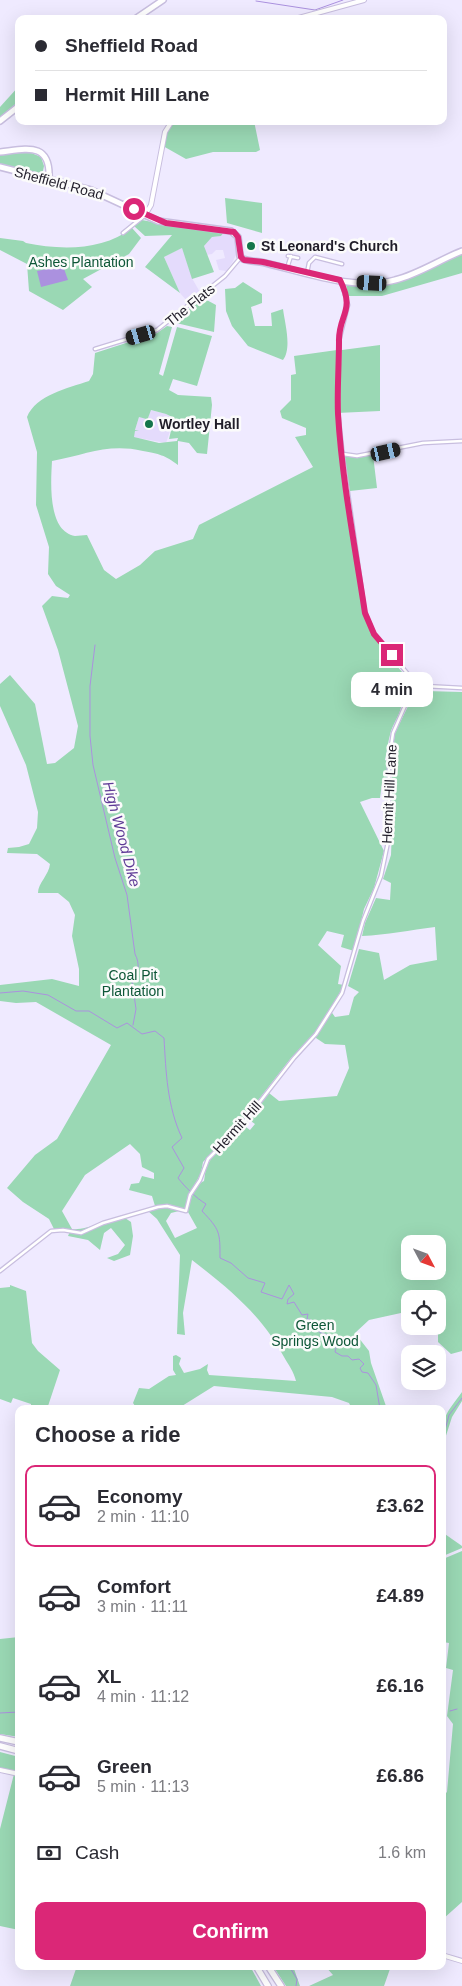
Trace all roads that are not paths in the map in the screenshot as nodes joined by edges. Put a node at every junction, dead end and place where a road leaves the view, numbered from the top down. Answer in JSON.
{"nodes":[{"id":1,"x":163,"y":0,"type":"edge"},
{"id":2,"x":364,"y":0,"type":"edge"},
{"id":3,"x":141,"y":15,"type":"edge"},
{"id":4,"x":310,"y":15,"type":"edge"},
{"id":5,"x":15,"y":109,"type":"edge"},
{"id":6,"x":0,"y":121,"type":"edge"},
{"id":7,"x":169,"y":125,"type":"edge"},
{"id":8,"x":0,"y":152,"type":"edge"},
{"id":9,"x":49,"y":165,"type":"junction"},
{"id":10,"x":0,"y":167,"type":"edge"},
{"id":11,"x":37,"y":176,"type":"junction"},
{"id":12,"x":49,"y":179,"type":"junction"},
{"id":13,"x":149,"y":210,"type":"junction"},
{"id":14,"x":145,"y":215,"type":"junction"},
{"id":15,"x":154,"y":220,"type":"junction"},
{"id":16,"x":122,"y":233,"type":"dead end"},
{"id":17,"x":462,"y":250,"type":"edge"},
{"id":18,"x":241,"y":257,"type":"junction"},
{"id":19,"x":298,"y":258,"type":"dead end"},
{"id":20,"x":342,"y":264,"type":"dead end"},
{"id":21,"x":287,"y":268,"type":"junction"},
{"id":22,"x":307,"y":273,"type":"junction"},
{"id":23,"x":340,"y":280,"type":"junction"},
{"id":24,"x":96,"y":348,"type":"dead end"},
{"id":25,"x":462,"y":441,"type":"edge"},
{"id":26,"x":342,"y":453,"type":"junction"},
{"id":27,"x":412,"y":681,"type":"junction"},
{"id":28,"x":462,"y":688,"type":"edge"},
{"id":29,"x":358,"y":938,"type":"joint"},
{"id":30,"x":0,"y":1271,"type":"edge"},
{"id":31,"x":0,"y":1738,"type":"edge"},
{"id":32,"x":15,"y":1741,"type":"edge"},
{"id":33,"x":0,"y":1746,"type":"edge"},
{"id":34,"x":15,"y":1750,"type":"edge"},
{"id":35,"x":0,"y":1770,"type":"edge"},
{"id":36,"x":15,"y":1773,"type":"edge"},
{"id":37,"x":446,"y":1956,"type":"edge"},
{"id":38,"x":462,"y":1961,"type":"edge"},
{"id":39,"x":258,"y":1970,"type":"edge"},
{"id":40,"x":271,"y":1970,"type":"edge"},
{"id":41,"x":268,"y":1986,"type":"edge"},
{"id":42,"x":281,"y":1986,"type":"edge"}],
"edges":[{"from":1,"to":3,"type":"highway"},
{"from":2,"to":4,"type":"street"},
{"from":5,"to":6,"type":"highway"},
{"from":7,"to":13,"type":"street"},
{"from":8,"to":9,"type":"highway"},
{"from":9,"to":11,"type":"highway"},
{"from":9,"to":12,"type":"highway"},
{"from":10,"to":11,"type":"highway","name":"Sheffield Road"},
{"from":11,"to":12,"type":"highway","name":"Sheffield Road"},
{"from":12,"to":14,"type":"highway","name":"Sheffield Road"},
{"from":13,"to":14,"type":"street"},
{"from":13,"to":15,"type":"street"},
{"from":14,"to":15,"type":"highway","name":"Sheffield Road"},
{"from":14,"to":16,"type":"street"},
{"from":15,"to":18,"type":"highway","name":"Sheffield Road"},
{"from":17,"to":23,"type":"highway"},
{"from":18,"to":21,"type":"highway"},
{"from":18,"to":24,"type":"street","name":"The Flats"},
{"from":19,"to":21,"type":"street"},
{"from":20,"to":22,"type":"street"},
{"from":21,"to":22,"type":"highway"},
{"from":22,"to":23,"type":"highway"},
{"from":23,"to":26,"type":"street"},
{"from":25,"to":26,"type":"street"},
{"from":26,"to":27,"type":"street"},
{"from":27,"to":28,"type":"street"},
{"from":27,"to":29,"type":"street","name":"Hermit Hill Lane"},
{"from":29,"to":30,"type":"street","name":"Hermit Hill"},
{"from":31,"to":32,"type":"highway"},
{"from":33,"to":34,"type":"highway"},
{"from":35,"to":36,"type":"street"},
{"from":37,"to":38,"type":"street"},
{"from":39,"to":41,"type":"highway"},
{"from":40,"to":42,"type":"highway"}]}
